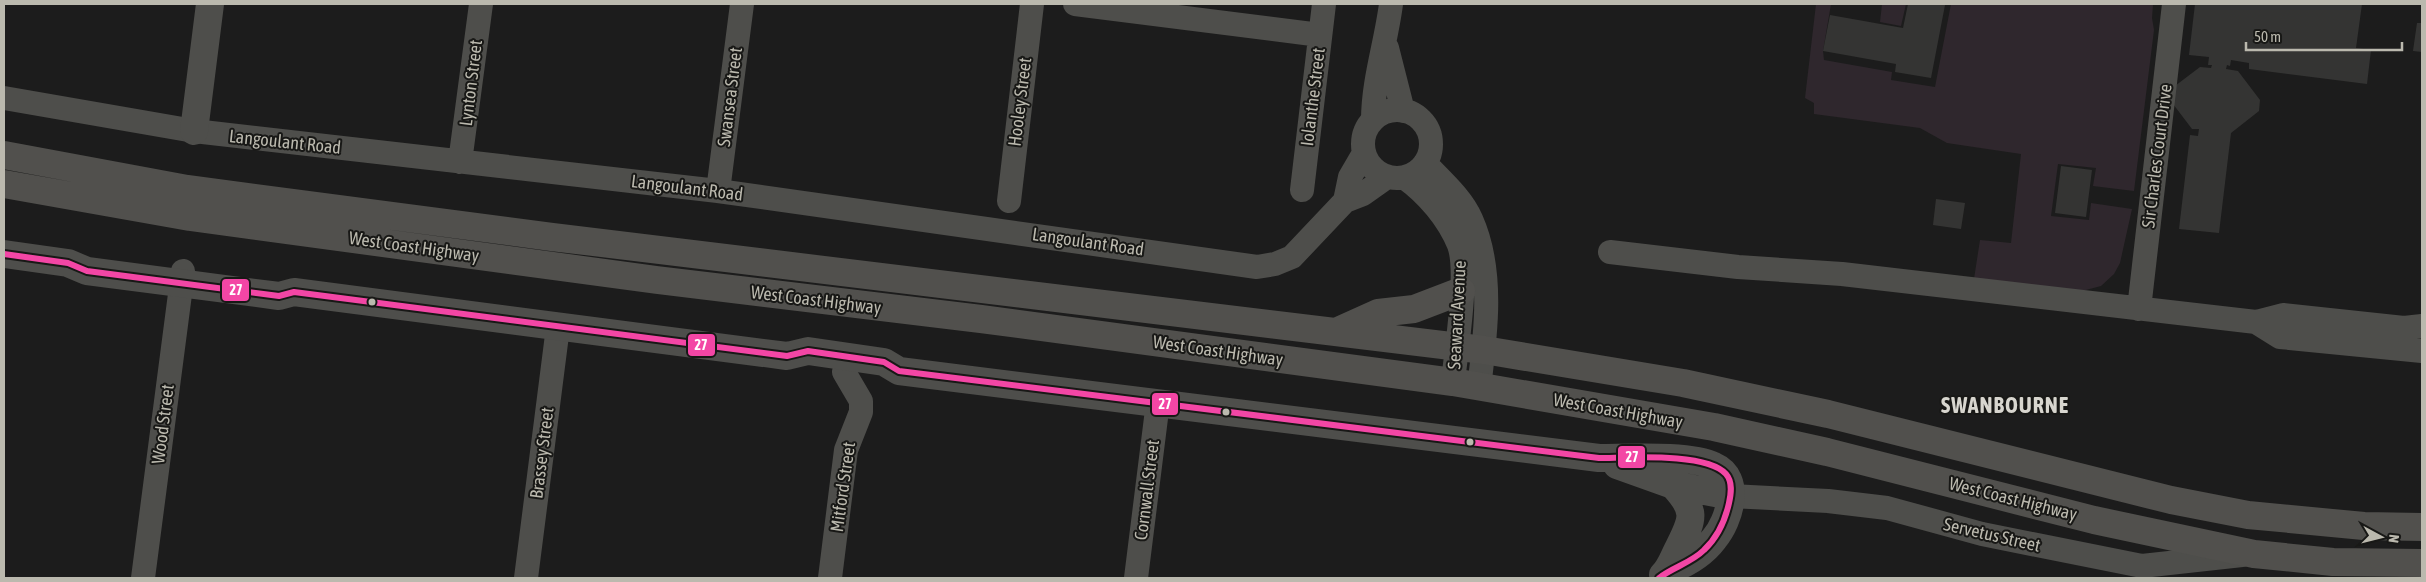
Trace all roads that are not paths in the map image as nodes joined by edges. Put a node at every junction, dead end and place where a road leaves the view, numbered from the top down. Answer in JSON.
{"nodes":[{"id":1,"x":210,"y":4,"type":"edge"},
{"id":2,"x":481,"y":4,"type":"edge"},
{"id":3,"x":742,"y":4,"type":"edge"},
{"id":4,"x":1032,"y":4,"type":"edge"},
{"id":5,"x":1075,"y":4,"type":"edge"},
{"id":6,"x":1324,"y":4,"type":"edge"},
{"id":7,"x":1391,"y":4,"type":"edge"},
{"id":8,"x":2174,"y":4,"type":"edge"},
{"id":9,"x":1320,"y":35,"type":"junction"},
{"id":10,"x":1386,"y":41,"type":"junction"},
{"id":11,"x":4,"y":98,"type":"edge"},
{"id":12,"x":1403,"y":111,"type":"junction"},
{"id":13,"x":1373,"y":120,"type":"junction"},
{"id":14,"x":194,"y":131,"type":"junction"},
{"id":15,"x":1364,"y":153,"type":"junction"},
{"id":16,"x":4,"y":155,"type":"edge"},
{"id":17,"x":460,"y":162,"type":"junction"},
{"id":18,"x":1425,"y":163,"type":"junction"},
{"id":19,"x":1396,"y":177,"type":"junction"},
{"id":20,"x":4,"y":184,"type":"edge"},
{"id":21,"x":1302,"y":190,"type":"dead end"},
{"id":22,"x":718,"y":191,"type":"junction"},
{"id":23,"x":1009,"y":201,"type":"dead end"},
{"id":24,"x":1344,"y":201,"type":"junction"},
{"id":25,"x":1610,"y":252,"type":"dead end"},
{"id":26,"x":4,"y":254,"type":"edge"},
{"id":27,"x":182,"y":277,"type":"junction"},
{"id":28,"x":1461,"y":291,"type":"junction"},
{"id":29,"x":2139,"y":309,"type":"junction"},
{"id":30,"x":2256,"y":322,"type":"junction"},
{"id":31,"x":2422,"y":326,"type":"edge"},
{"id":32,"x":558,"y":327,"type":"junction"},
{"id":33,"x":1336,"y":331,"type":"junction"},
{"id":34,"x":1456,"y":346,"type":"junction"},
{"id":35,"x":1484,"y":350,"type":"junction"},
{"id":36,"x":2422,"y":352,"type":"edge"},
{"id":37,"x":787,"y":356,"type":"junction"},
{"id":38,"x":899,"y":371,"type":"junction"},
{"id":39,"x":844,"y":372,"type":"junction"},
{"id":40,"x":1466,"y":384,"type":"junction"},
{"id":41,"x":1158,"y":402,"type":"junction"},
{"id":42,"x":1599,"y":458,"type":"junction"},
{"id":43,"x":1673,"y":485,"type":"junction"},
{"id":44,"x":1731,"y":496,"type":"junction"},
{"id":45,"x":2422,"y":526,"type":"edge"},
{"id":46,"x":2254,"y":554,"type":"junction"},
{"id":47,"x":2422,"y":563,"type":"edge"},
{"id":48,"x":1663,"y":575,"type":"edge"},
{"id":49,"x":143,"y":578,"type":"edge"},
{"id":50,"x":526,"y":578,"type":"edge"},
{"id":51,"x":830,"y":578,"type":"edge"},
{"id":52,"x":1136,"y":578,"type":"edge"}],
"edges":[{"from":1,"to":14,"type":"street"},
{"from":2,"to":17,"type":"street","name":"Lynton Street"},
{"from":3,"to":22,"type":"street","name":"Swansea Street"},
{"from":4,"to":23,"type":"street","name":"Hooley Street"},
{"from":5,"to":9,"type":"street"},
{"from":6,"to":9,"type":"street","name":"Iolanthe Street"},
{"from":7,"to":10,"type":"street"},
{"from":8,"to":29,"type":"street","name":"Sir Charles Court Drive"},
{"from":9,"to":21,"type":"street","name":"Iolanthe Street"},
{"from":10,"to":12,"type":"street"},
{"from":10,"to":13,"type":"street"},
{"from":11,"to":14,"type":"street","name":"Langoulant Road"},
{"from":12,"to":13,"type":"street"},
{"from":12,"to":18,"type":"street"},
{"from":13,"to":15,"type":"street"},
{"from":14,"to":17,"type":"street","name":"Langoulant Road"},
{"from":15,"to":19,"type":"street"},
{"from":15,"to":24,"type":"street","name":"Langoulant Road"},
{"from":16,"to":33,"type":"highway","name":"West Coast Highway"},
{"from":17,"to":22,"type":"street","name":"Langoulant Road"},
{"from":18,"to":19,"type":"street"},
{"from":18,"to":35,"type":"street","name":"Seaward Avenue"},
{"from":19,"to":24,"type":"street","name":"Langoulant Road"},
{"from":19,"to":28,"type":"street","name":"Seaward Avenue"},
{"from":20,"to":40,"type":"highway","name":"West Coast Highway"},
{"from":22,"to":24,"type":"street","name":"Langoulant Road"},
{"from":25,"to":29,"type":"street"},
{"from":26,"to":27,"type":"street","name":"Servetus Street"},
{"from":27,"to":32,"type":"street","name":"Servetus Street"},
{"from":27,"to":49,"type":"street","name":"Wood Street"},
{"from":28,"to":33,"type":"highway"},
{"from":28,"to":34,"type":"street","name":"Seaward Avenue"},
{"from":29,"to":30,"type":"street"},
{"from":30,"to":31,"type":"street"},
{"from":30,"to":36,"type":"street"},
{"from":32,"to":37,"type":"street","name":"Servetus Street"},
{"from":32,"to":50,"type":"street","name":"Brassey Street"},
{"from":33,"to":34,"type":"highway","name":"West Coast Highway"},
{"from":34,"to":35,"type":"highway","name":"West Coast Highway"},
{"from":34,"to":40,"type":"street","name":"Seaward Avenue"},
{"from":35,"to":40,"type":"street","name":"Seaward Avenue"},
{"from":35,"to":45,"type":"highway","name":"West Coast Highway"},
{"from":37,"to":38,"type":"street","name":"Servetus Street"},
{"from":37,"to":39,"type":"street","name":"Servetus Street"},
{"from":38,"to":39,"type":"street","name":"Servetus Street"},
{"from":38,"to":41,"type":"street","name":"Servetus Street"},
{"from":39,"to":51,"type":"street","name":"Mitford Street"},
{"from":40,"to":46,"type":"highway","name":"West Coast Highway"},
{"from":41,"to":42,"type":"street","name":"Servetus Street"},
{"from":41,"to":52,"type":"street","name":"Cornwall Street"},
{"from":42,"to":43,"type":"street","name":"Servetus Street"},
{"from":42,"to":44,"type":"street","name":"Servetus Street"},
{"from":43,"to":44,"type":"street","name":"Servetus Street"},
{"from":43,"to":48,"type":"street"},
{"from":44,"to":46,"type":"street","name":"Servetus Street"},
{"from":44,"to":48,"type":"street"},
{"from":46,"to":47,"type":"highway","name":"West Coast Highway"}]}
